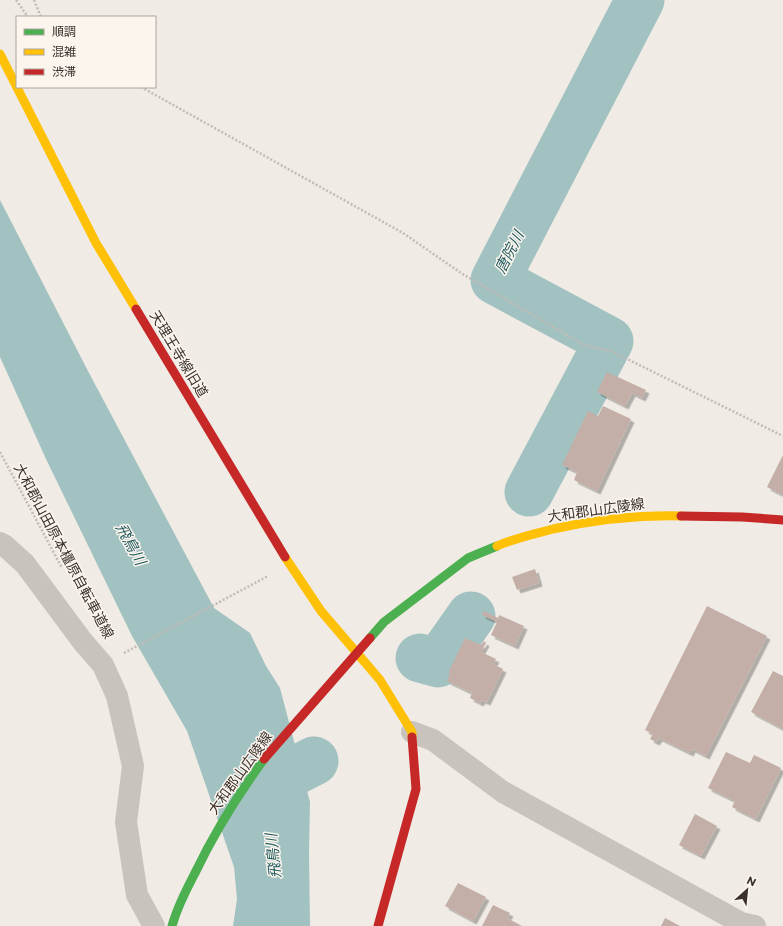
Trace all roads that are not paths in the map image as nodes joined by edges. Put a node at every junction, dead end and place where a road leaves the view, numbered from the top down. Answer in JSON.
{"nodes":[{"id":1,"x":0,"y":54,"type":"edge"},
{"id":2,"x":16,"y":86,"type":"edge"},
{"id":3,"x":17,"y":88,"type":"edge"},
{"id":4,"x":783,"y":520,"type":"edge"},
{"id":5,"x":0,"y":543,"type":"edge"},
{"id":6,"x":357,"y":653,"type":"junction"},
{"id":7,"x":412,"y":732,"type":"junction"},
{"id":8,"x":154,"y":926,"type":"edge"},
{"id":9,"x":172,"y":926,"type":"edge"},
{"id":10,"x":378,"y":926,"type":"edge"},
{"id":11,"x":755,"y":926,"type":"edge"}],
"edges":[{"from":1,"to":2,"type":"main road","name":"天理王寺線旧道"},
{"from":3,"to":6,"type":"main road","name":"天理王寺線旧道"},
{"from":4,"to":6,"type":"main road","name":"大和郡山広陵線"},
{"from":5,"to":8,"type":"street"},
{"from":6,"to":7,"type":"main road"},
{"from":6,"to":9,"type":"main road","name":"大和郡山広陵線"},
{"from":7,"to":10,"type":"main road"},
{"from":7,"to":11,"type":"street"}]}
